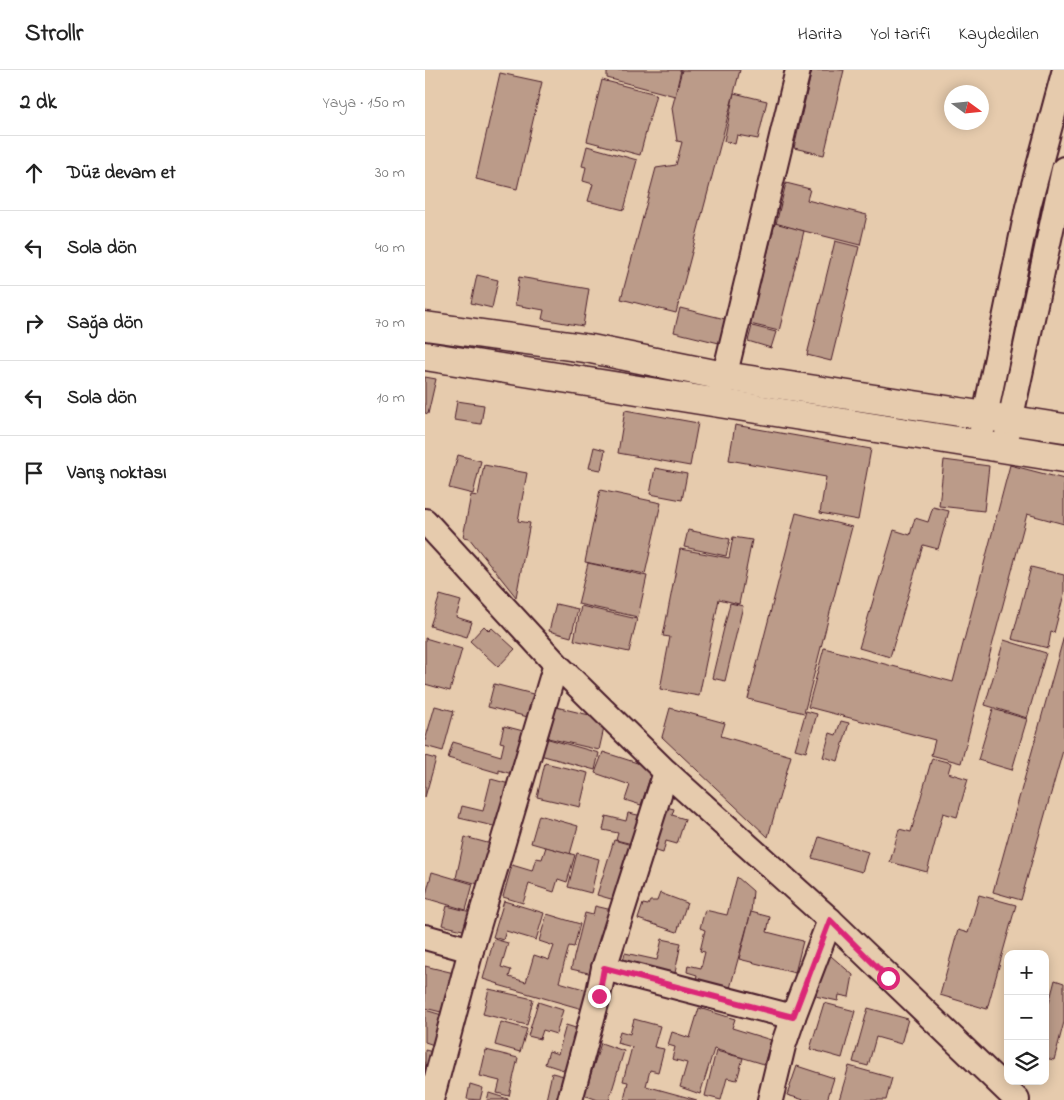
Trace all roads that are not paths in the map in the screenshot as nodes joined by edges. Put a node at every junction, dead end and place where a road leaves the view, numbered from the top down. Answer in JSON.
{"nodes":[{"id":1,"x":798,"y":70,"type":"edge"},
{"id":2,"x":1064,"y":73,"type":"edge"},
{"id":3,"x":1064,"y":169,"type":"edge"},
{"id":4,"x":425,"y":326,"type":"edge"},
{"id":5,"x":425,"y":356,"type":"edge"},
{"id":6,"x":724,"y":376,"type":"junction"},
{"id":7,"x":717,"y":403,"type":"junction"},
{"id":8,"x":998,"y":418,"type":"junction"},
{"id":9,"x":1064,"y":428,"type":"edge"},
{"id":10,"x":991,"y":447,"type":"junction"},
{"id":11,"x":1064,"y":458,"type":"edge"},
{"id":12,"x":425,"y":520,"type":"edge"},
{"id":13,"x":556,"y":664,"type":"junction"},
{"id":14,"x":666,"y":772,"type":"junction"},
{"id":15,"x":830,"y":920,"type":"junction"},
{"id":16,"x":425,"y":937,"type":"edge"},
{"id":17,"x":471,"y":950,"type":"junction"},
{"id":18,"x":604,"y":968,"type":"junction"},
{"id":19,"x":793,"y":1017,"type":"junction"},
{"id":20,"x":431,"y":1100,"type":"edge"},
{"id":21,"x":570,"y":1100,"type":"edge"},
{"id":22,"x":770,"y":1100,"type":"edge"},
{"id":23,"x":1017,"y":1100,"type":"edge"}],
"edges":[{"from":1,"to":6,"type":"street"},
{"from":2,"to":8,"type":"street"},
{"from":3,"to":8,"type":"street"},
{"from":4,"to":6,"type":"main road"},
{"from":5,"to":7,"type":"main road"},
{"from":6,"to":7,"type":"street"},
{"from":6,"to":8,"type":"main road"},
{"from":7,"to":10,"type":"main road"},
{"from":8,"to":9,"type":"main road"},
{"from":8,"to":10,"type":"street"},
{"from":10,"to":11,"type":"main road"},
{"from":12,"to":13,"type":"street"},
{"from":13,"to":14,"type":"street"},
{"from":13,"to":17,"type":"street"},
{"from":14,"to":15,"type":"street"},
{"from":14,"to":18,"type":"street"},
{"from":15,"to":19,"type":"street"},
{"from":15,"to":23,"type":"street"},
{"from":16,"to":17,"type":"street"},
{"from":17,"to":20,"type":"street"},
{"from":18,"to":19,"type":"street"},
{"from":18,"to":21,"type":"street"},
{"from":19,"to":22,"type":"street"}]}
